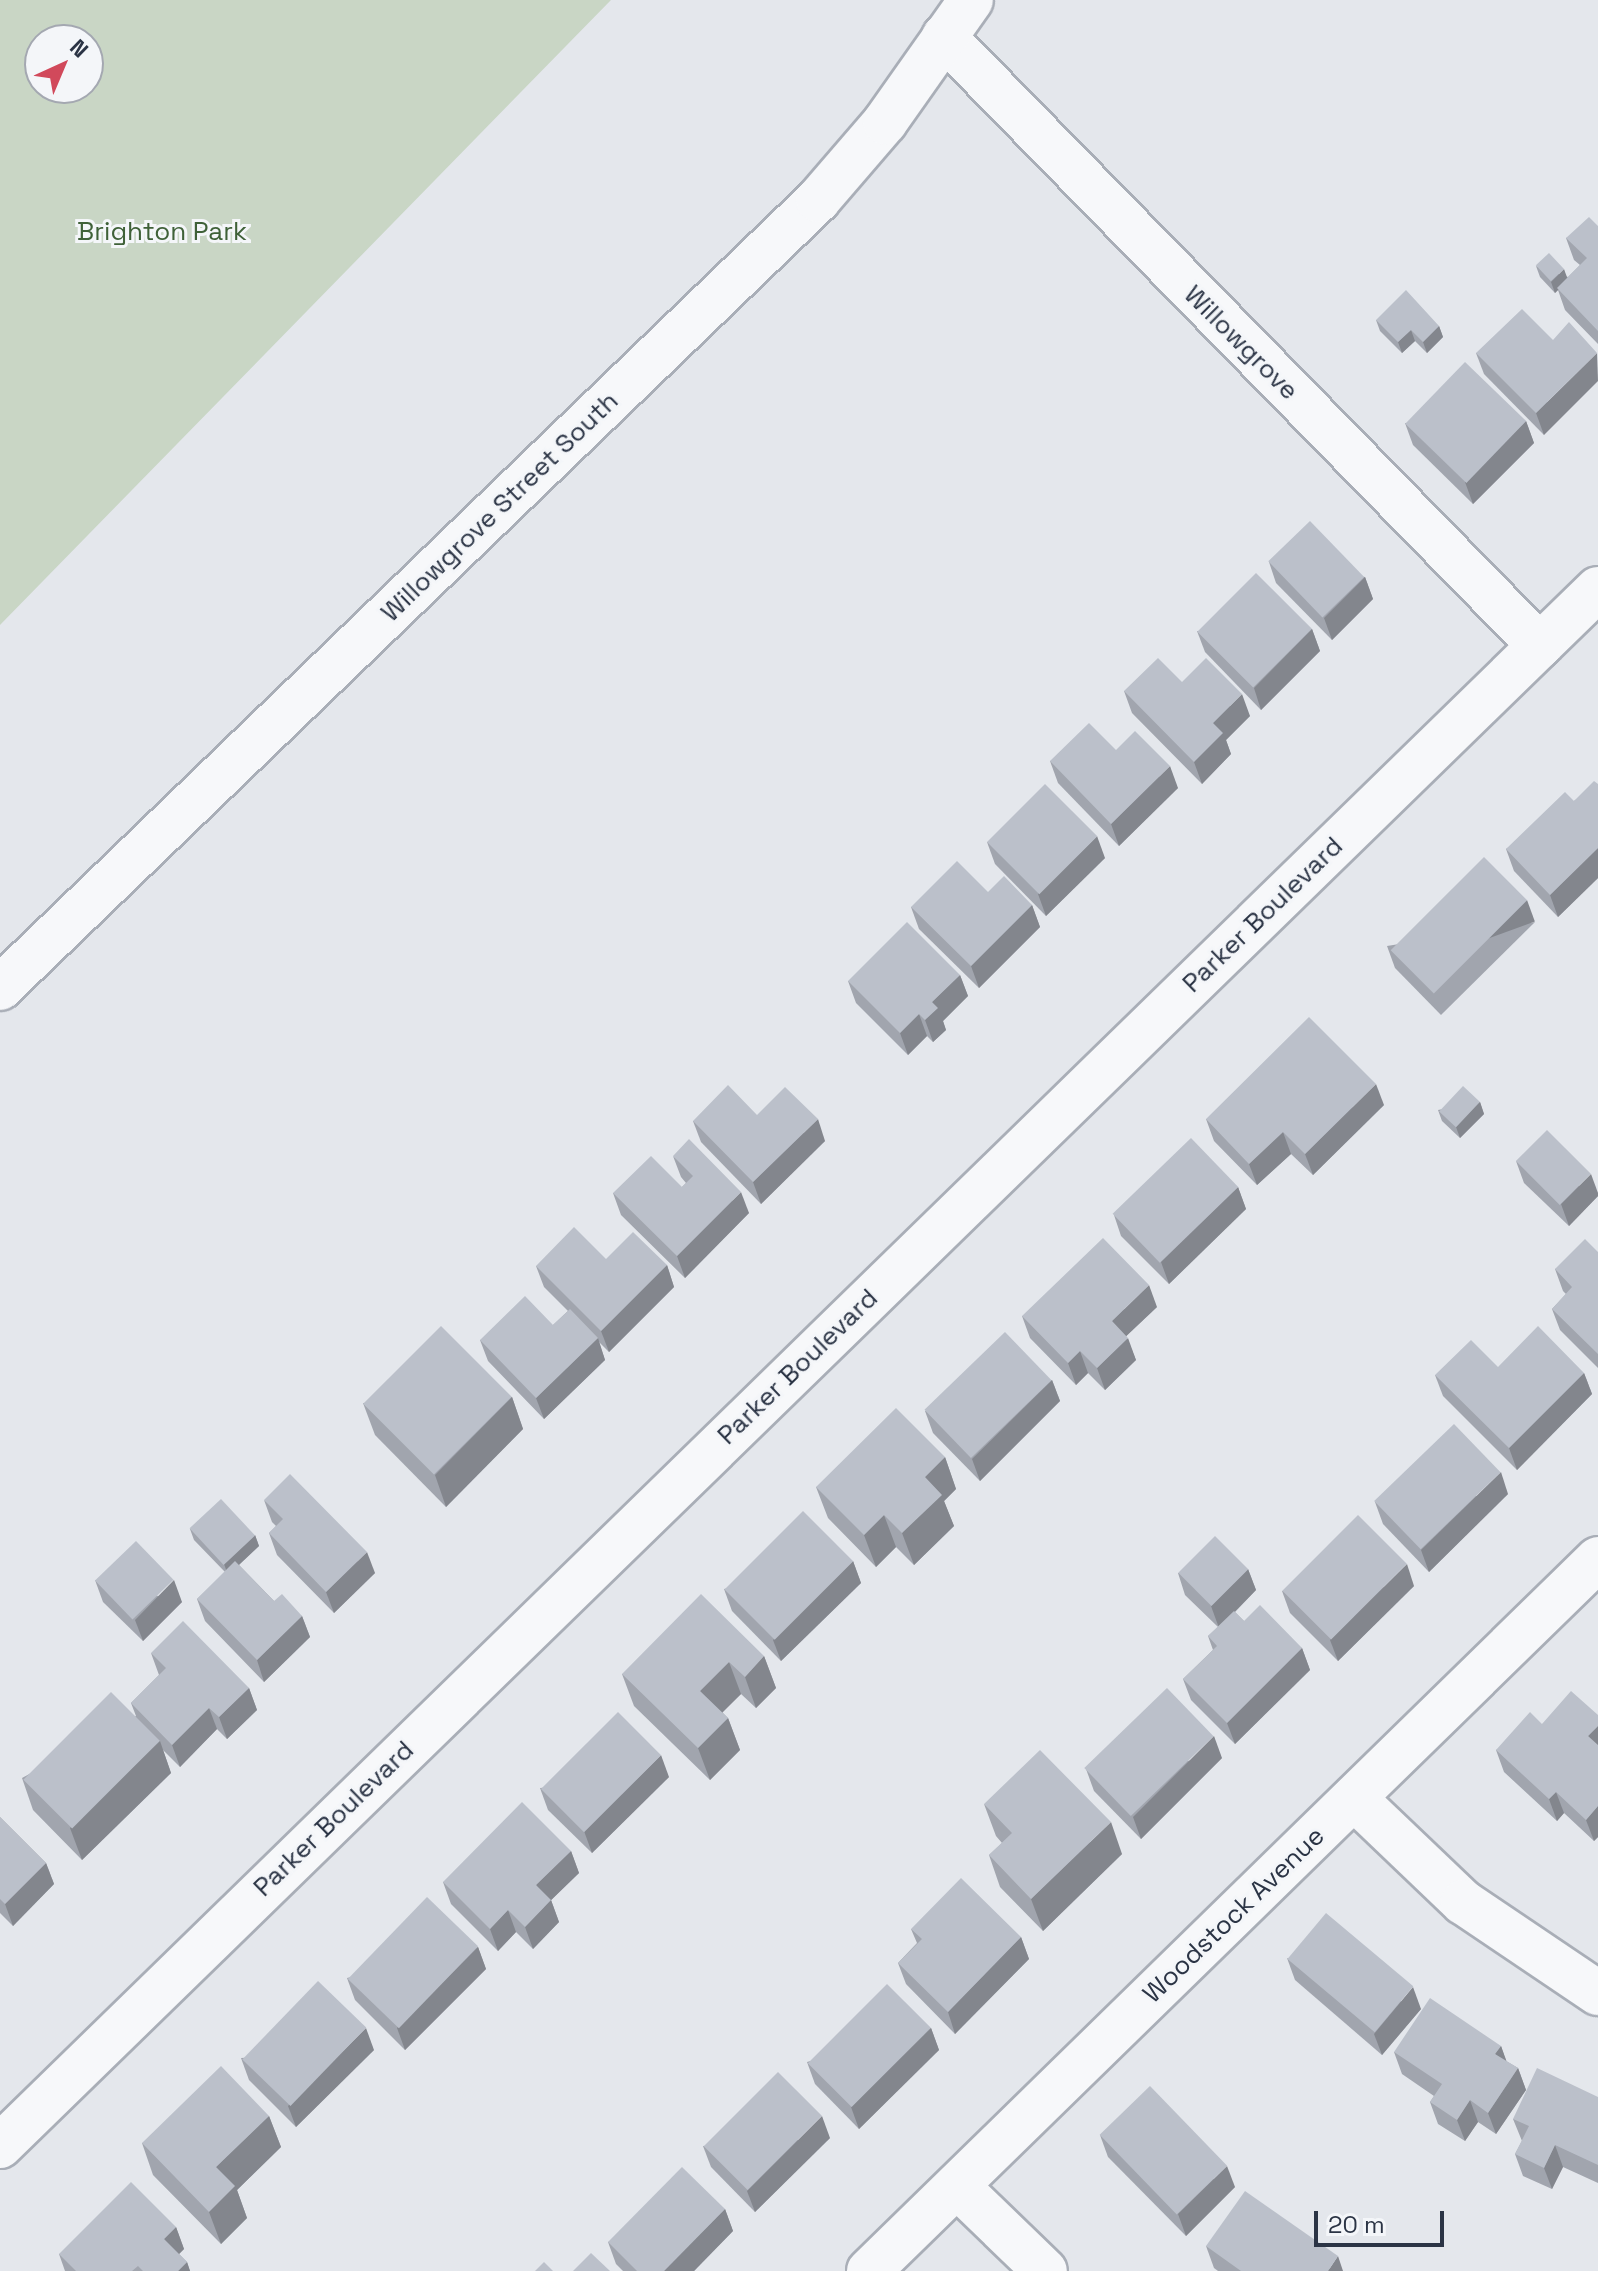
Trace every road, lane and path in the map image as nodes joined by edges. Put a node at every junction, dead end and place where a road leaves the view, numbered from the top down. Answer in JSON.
{"nodes":[{"id":1,"x":971,"y":0,"type":"edge"},
{"id":2,"x":944,"y":37,"type":"junction"},
{"id":3,"x":1598,"y":589,"type":"edge"},
{"id":4,"x":1540,"y":646,"type":"junction"},
{"id":5,"x":0,"y":988,"type":"edge"},
{"id":6,"x":1598,"y":1559,"type":"edge"},
{"id":7,"x":1354,"y":1798,"type":"junction"},
{"id":8,"x":1598,"y":1993,"type":"edge"},
{"id":9,"x":0,"y":2146,"type":"edge"},
{"id":10,"x":957,"y":2186,"type":"junction"},
{"id":11,"x":869,"y":2271,"type":"edge"},
{"id":12,"x":1045,"y":2271,"type":"edge"}],
"edges":[{"from":1,"to":2,"type":"street","name":"Willowgrove Street South"},
{"from":2,"to":4,"type":"street","name":"Willowgrove"},
{"from":2,"to":5,"type":"street","name":"Willowgrove Street South"},
{"from":3,"to":4,"type":"street","name":"Parker Boulevard"},
{"from":4,"to":9,"type":"street","name":"Parker Boulevard"},
{"from":6,"to":7,"type":"street","name":"Woodstock Avenue"},
{"from":7,"to":8,"type":"street"},
{"from":7,"to":10,"type":"street","name":"Woodstock Avenue"},
{"from":10,"to":11,"type":"street","name":"Woodstock Avenue"},
{"from":10,"to":12,"type":"street"}]}
